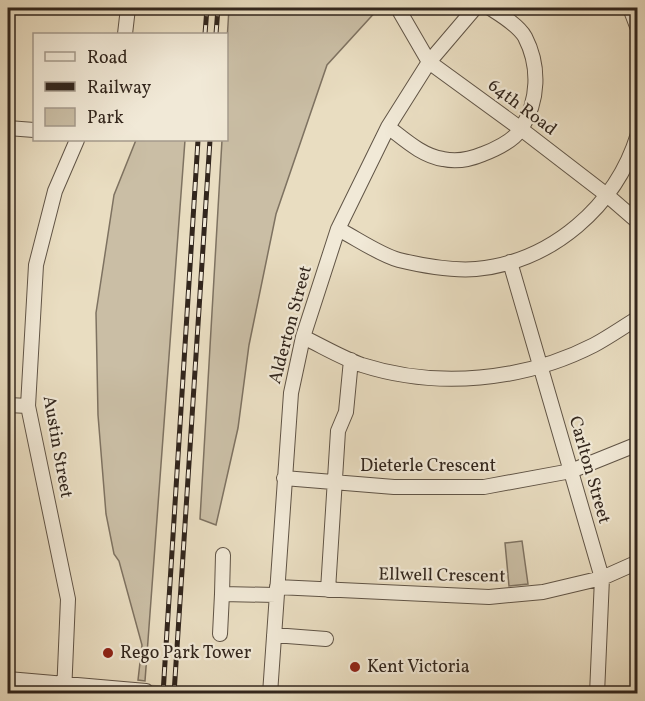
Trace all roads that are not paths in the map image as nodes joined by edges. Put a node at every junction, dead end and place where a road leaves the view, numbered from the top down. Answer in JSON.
{"nodes":[{"id":1,"x":128,"y":8,"type":"edge"},
{"id":2,"x":475,"y":8,"type":"edge"},
{"id":3,"x":490,"y":8,"type":"edge"},
{"id":4,"x":630,"y":8,"type":"edge"},
{"id":5,"x":400,"y":12,"type":"dead end"},
{"id":6,"x":638,"y":29,"type":"edge"},
{"id":7,"x":125,"y":33,"type":"edge"},
{"id":8,"x":429,"y":62,"type":"junction"},
{"id":9,"x":388,"y":127,"type":"junction"},
{"id":10,"x":8,"y":128,"type":"edge"},
{"id":11,"x":521,"y":129,"type":"junction"},
{"id":12,"x":33,"y":130,"type":"edge"},
{"id":13,"x":638,"y":134,"type":"edge"},
{"id":14,"x":77,"y":141,"type":"edge"},
{"id":15,"x":608,"y":196,"type":"junction"},
{"id":16,"x":638,"y":222,"type":"edge"},
{"id":17,"x":338,"y":229,"type":"junction"},
{"id":18,"x":510,"y":262,"type":"junction"},
{"id":19,"x":638,"y":318,"type":"edge"},
{"id":20,"x":303,"y":337,"type":"junction"},
{"id":21,"x":351,"y":360,"type":"junction"},
{"id":22,"x":540,"y":366,"type":"junction"},
{"id":23,"x":8,"y":405,"type":"edge"},
{"id":24,"x":28,"y":406,"type":"junction"},
{"id":25,"x":638,"y":444,"type":"edge"},
{"id":26,"x":571,"y":471,"type":"junction"},
{"id":27,"x":284,"y":478,"type":"junction"},
{"id":28,"x":334,"y":482,"type":"junction"},
{"id":29,"x":223,"y":555,"type":"dead end"},
{"id":30,"x":638,"y":562,"type":"edge"},
{"id":31,"x":602,"y":578,"type":"junction"},
{"id":32,"x":328,"y":590,"type":"junction"},
{"id":33,"x":276,"y":591,"type":"junction"},
{"id":34,"x":222,"y":594,"type":"junction"},
{"id":35,"x":219,"y":634,"type":"dead end"},
{"id":36,"x":273,"y":635,"type":"junction"},
{"id":37,"x":326,"y":639,"type":"dead end"},
{"id":38,"x":8,"y":679,"type":"edge"},
{"id":39,"x":64,"y":689,"type":"edge"},
{"id":40,"x":146,"y":691,"type":"dead end"},
{"id":41,"x":270,"y":693,"type":"edge"},
{"id":42,"x":597,"y":693,"type":"edge"}],
"edges":[{"from":1,"to":7,"type":"street"},
{"from":2,"to":8,"type":"street","name":"Alderton Street"},
{"from":3,"to":11,"type":"street"},
{"from":4,"to":6,"type":"street"},
{"from":5,"to":8,"type":"street","name":"64th Road"},
{"from":8,"to":9,"type":"street","name":"Alderton Street"},
{"from":8,"to":11,"type":"street","name":"64th Road"},
{"from":9,"to":11,"type":"street"},
{"from":9,"to":17,"type":"street","name":"Alderton Street"},
{"from":10,"to":12,"type":"street"},
{"from":11,"to":15,"type":"street","name":"64th Road"},
{"from":13,"to":15,"type":"street"},
{"from":14,"to":24,"type":"street","name":"Austin Street"},
{"from":15,"to":16,"type":"street","name":"64th Road"},
{"from":15,"to":18,"type":"street"},
{"from":17,"to":18,"type":"street"},
{"from":17,"to":20,"type":"street","name":"Alderton Street"},
{"from":18,"to":22,"type":"street","name":"Carlton Street"},
{"from":19,"to":22,"type":"street"},
{"from":20,"to":21,"type":"street"},
{"from":20,"to":27,"type":"street","name":"Alderton Street"},
{"from":21,"to":22,"type":"street"},
{"from":21,"to":28,"type":"street"},
{"from":22,"to":26,"type":"street","name":"Carlton Street"},
{"from":23,"to":24,"type":"street"},
{"from":24,"to":39,"type":"street","name":"Austin Street"},
{"from":25,"to":26,"type":"street","name":"Dieterle Crescent"},
{"from":26,"to":28,"type":"street","name":"Dieterle Crescent"},
{"from":26,"to":31,"type":"street","name":"Carlton Street"},
{"from":27,"to":28,"type":"street","name":"Dieterle Crescent"},
{"from":27,"to":33,"type":"street","name":"Alderton Street"},
{"from":28,"to":32,"type":"street"},
{"from":29,"to":34,"type":"street"},
{"from":30,"to":31,"type":"street","name":"Ellwell Crescent"},
{"from":31,"to":32,"type":"street","name":"Ellwell Crescent"},
{"from":31,"to":42,"type":"street","name":"Carlton Street"},
{"from":32,"to":33,"type":"street","name":"Ellwell Crescent"},
{"from":33,"to":34,"type":"street","name":"Ellwell Crescent"},
{"from":33,"to":36,"type":"street","name":"Alderton Street"},
{"from":34,"to":35,"type":"street"},
{"from":36,"to":37,"type":"street"},
{"from":36,"to":41,"type":"street","name":"Alderton Street"},
{"from":38,"to":39,"type":"street"},
{"from":39,"to":40,"type":"street"}]}
